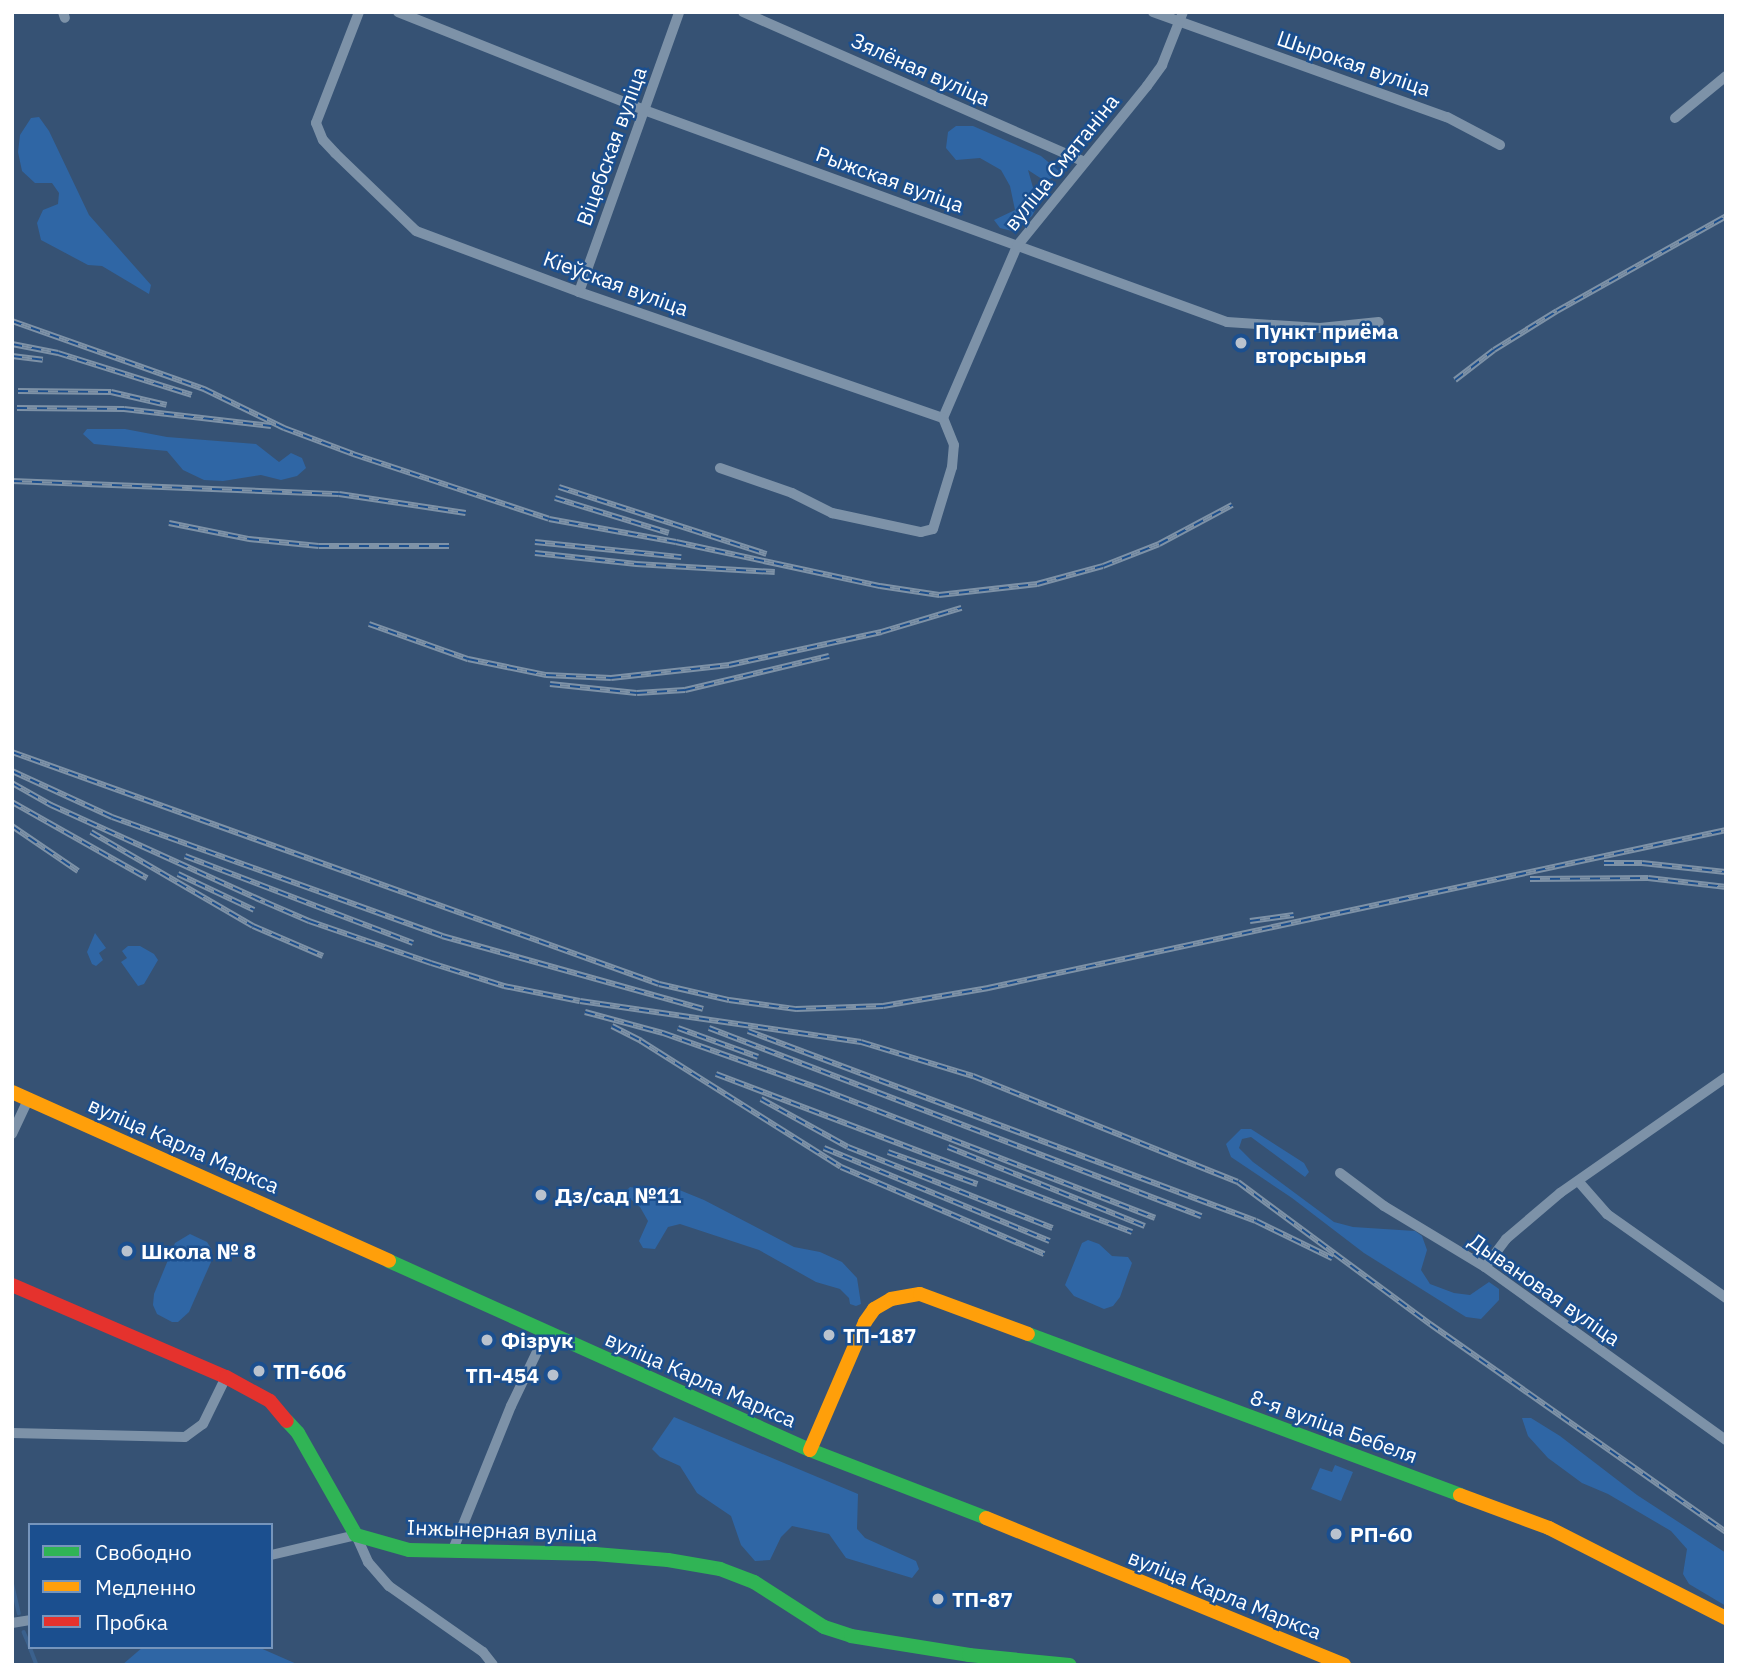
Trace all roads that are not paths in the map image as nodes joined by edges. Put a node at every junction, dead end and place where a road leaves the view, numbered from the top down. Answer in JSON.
{"nodes":[{"id":1,"x":359,"y":12,"type":"edge"},
{"id":2,"x":398,"y":12,"type":"edge"},
{"id":3,"x":679,"y":12,"type":"edge"},
{"id":4,"x":743,"y":12,"type":"edge"},
{"id":5,"x":1153,"y":12,"type":"edge"},
{"id":6,"x":1181,"y":17,"type":"edge"},
{"id":7,"x":1726,"y":76,"type":"edge"},
{"id":8,"x":644,"y":110,"type":"junction"},
{"id":9,"x":1675,"y":118,"type":"dead end"},
{"id":10,"x":1500,"y":145,"type":"dead end"},
{"id":11,"x":1084,"y":162,"type":"junction"},
{"id":12,"x":1017,"y":246,"type":"junction"},
{"id":13,"x":579,"y":292,"type":"junction"},
{"id":14,"x":1380,"y":323,"type":"dead end"},
{"id":15,"x":943,"y":418,"type":"junction"},
{"id":16,"x":720,"y":468,"type":"dead end"},
{"id":17,"x":1726,"y":1077,"type":"edge"},
{"id":18,"x":12,"y":1092,"type":"edge"},
{"id":19,"x":28,"y":1099,"type":"junction"},
{"id":20,"x":12,"y":1134,"type":"edge"},
{"id":21,"x":1340,"y":1173,"type":"dead end"},
{"id":22,"x":1579,"y":1182,"type":"junction"},
{"id":23,"x":1485,"y":1267,"type":"junction"},
{"id":24,"x":1726,"y":1283,"type":"edge"},
{"id":25,"x":12,"y":1285,"type":"edge"},
{"id":26,"x":1721,"y":1295,"type":"edge"},
{"id":27,"x":547,"y":1331,"type":"junction"},
{"id":28,"x":226,"y":1377,"type":"junction"},
{"id":29,"x":12,"y":1433,"type":"edge"},
{"id":30,"x":1726,"y":1440,"type":"edge"},
{"id":31,"x":810,"y":1450,"type":"junction"},
{"id":32,"x":356,"y":1535,"type":"junction"},
{"id":33,"x":452,"y":1552,"type":"junction"},
{"id":34,"x":273,"y":1555,"type":"edge"},
{"id":35,"x":1726,"y":1618,"type":"edge"},
{"id":36,"x":493,"y":1665,"type":"edge"},
{"id":37,"x":1070,"y":1665,"type":"edge"},
{"id":38,"x":1344,"y":1665,"type":"edge"}],
"edges":[{"from":1,"to":13,"type":"street","name":"Кіеўская вуліца"},
{"from":2,"to":8,"type":"street","name":"Рыжская вуліца"},
{"from":3,"to":8,"type":"street","name":"Віцебская вуліца"},
{"from":4,"to":11,"type":"street","name":"Зялёная вуліца"},
{"from":5,"to":6,"type":"street","name":"Шырокая вуліца"},
{"from":6,"to":10,"type":"street","name":"Шырокая вуліца"},
{"from":6,"to":11,"type":"street","name":"вуліца Смятаніна"},
{"from":7,"to":9,"type":"street"},
{"from":8,"to":12,"type":"street","name":"Рыжская вуліца"},
{"from":8,"to":13,"type":"street","name":"Віцебская вуліца"},
{"from":11,"to":12,"type":"street","name":"вуліца Смятаніна"},
{"from":12,"to":14,"type":"street","name":"Рыжская вуліца"},
{"from":12,"to":15,"type":"street","name":"вуліца Смятаніна"},
{"from":13,"to":15,"type":"street","name":"Кіеўская вуліца"},
{"from":15,"to":16,"type":"street"},
{"from":17,"to":22,"type":"street"},
{"from":18,"to":19,"type":"street","name":"вуліца Карла Маркса"},
{"from":19,"to":20,"type":"street"},
{"from":19,"to":27,"type":"street","name":"вуліца Карла Маркса"},
{"from":21,"to":23,"type":"street","name":"Дывановая вуліца"},
{"from":22,"to":23,"type":"street"},
{"from":22,"to":26,"type":"street"},
{"from":23,"to":30,"type":"street","name":"Дывановая вуліца"},
{"from":24,"to":26,"type":"street"},
{"from":25,"to":28,"type":"street"},
{"from":27,"to":31,"type":"street","name":"вуліца Карла Маркса"},
{"from":27,"to":33,"type":"street"},
{"from":28,"to":29,"type":"street"},
{"from":28,"to":32,"type":"street"},
{"from":31,"to":35,"type":"street","name":"8-я вуліца Бебеля"},
{"from":31,"to":38,"type":"street","name":"вуліца Карла Маркса"},
{"from":32,"to":33,"type":"street","name":"Інжынерная вуліца"},
{"from":32,"to":34,"type":"street"},
{"from":32,"to":36,"type":"street"},
{"from":33,"to":37,"type":"street","name":"Інжынерная вуліца"}]}
